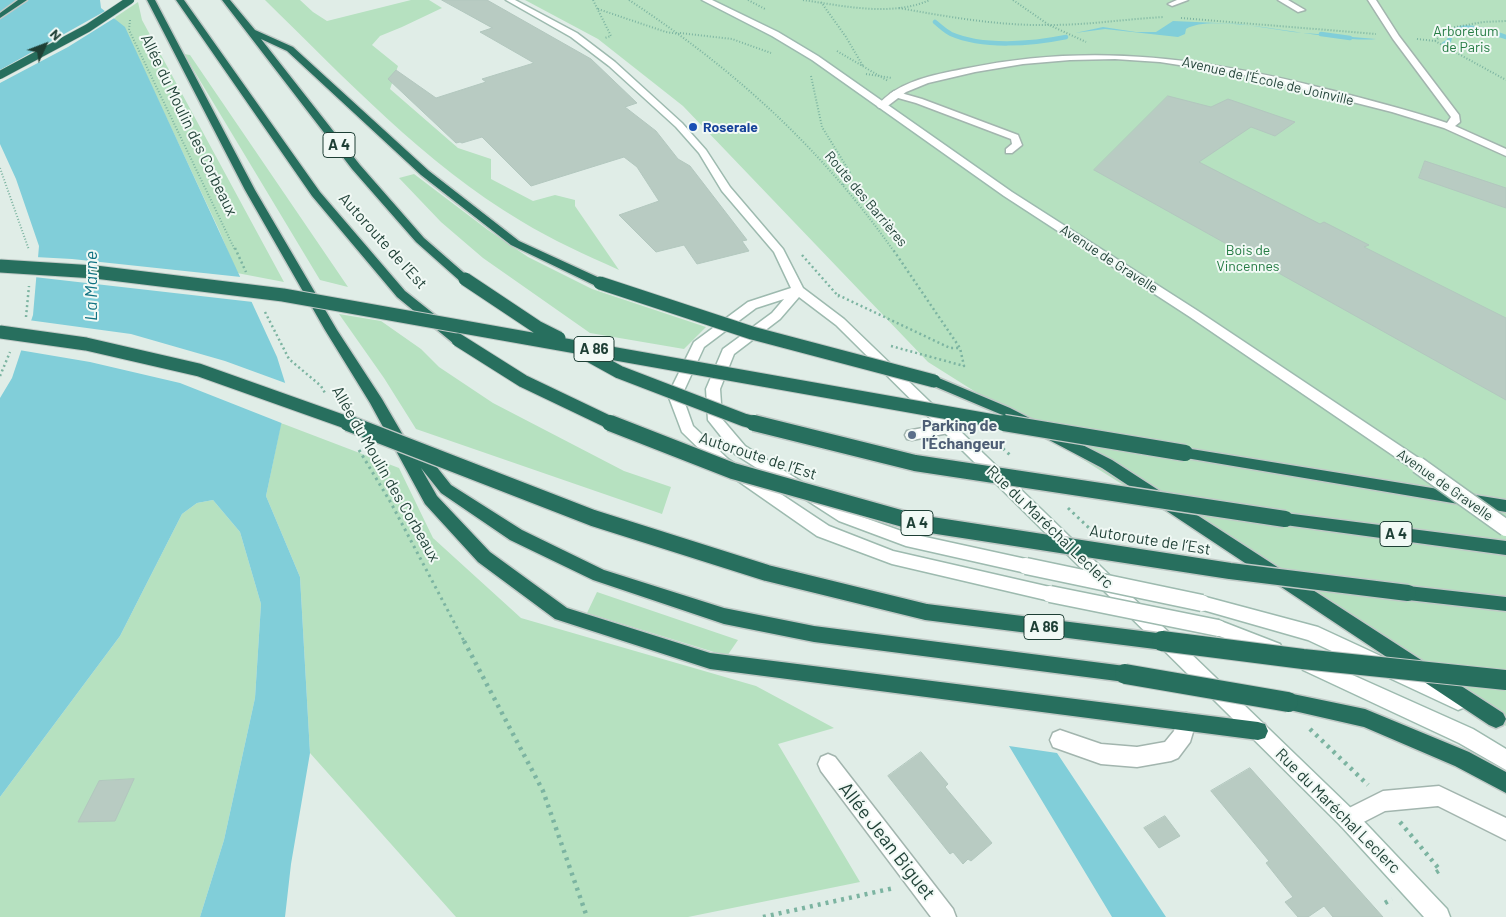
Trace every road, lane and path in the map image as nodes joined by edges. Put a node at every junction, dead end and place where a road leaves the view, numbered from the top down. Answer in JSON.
{"nodes":[{"id":1,"x":23,"y":0,"type":"edge"},
{"id":2,"x":130,"y":0,"type":"edge"},
{"id":3,"x":151,"y":0,"type":"edge"},
{"id":4,"x":180,"y":0,"type":"edge"},
{"id":5,"x":226,"y":0,"type":"edge"},
{"id":6,"x":510,"y":0,"type":"edge"},
{"id":7,"x":593,"y":0,"type":"edge"},
{"id":8,"x":629,"y":0,"type":"edge"},
{"id":9,"x":706,"y":0,"type":"edge"},
{"id":10,"x":803,"y":0,"type":"edge"},
{"id":11,"x":818,"y":0,"type":"edge"},
{"id":12,"x":930,"y":0,"type":"edge"},
{"id":13,"x":1013,"y":0,"type":"edge"},
{"id":14,"x":1184,"y":0,"type":"edge"},
{"id":15,"x":1282,"y":0,"type":"edge"},
{"id":16,"x":1372,"y":0,"type":"edge"},
{"id":17,"x":821,"y":2,"type":"junction"},
{"id":18,"x":1172,"y":4,"type":"dead end"},
{"id":19,"x":899,"y":8,"type":"junction"},
{"id":20,"x":598,"y":9,"type":"junction"},
{"id":21,"x":1302,"y":10,"type":"dead end"},
{"id":22,"x":130,"y":13,"type":"dead end"},
{"id":23,"x":0,"y":16,"type":"edge"},
{"id":24,"x":1167,"y":18,"type":"dead end"},
{"id":25,"x":1180,"y":18,"type":"dead end"},
{"id":26,"x":1506,"y":21,"type":"edge"},
{"id":27,"x":1049,"y":25,"type":"junction"},
{"id":28,"x":252,"y":32,"type":"junction"},
{"id":29,"x":680,"y":33,"type":"junction"},
{"id":30,"x":1396,"y":37,"type":"junction"},
{"id":31,"x":604,"y":39,"type":"dead end"},
{"id":32,"x":1435,"y":41,"type":"junction"},
{"id":33,"x":775,"y":54,"type":"dead end"},
{"id":34,"x":1104,"y":56,"type":"junction"},
{"id":35,"x":878,"y":74,"type":"dead end"},
{"id":36,"x":0,"y":75,"type":"edge"},
{"id":37,"x":811,"y":76,"type":"dead end"},
{"id":38,"x":1506,"y":80,"type":"edge"},
{"id":39,"x":894,"y":94,"type":"junction"},
{"id":40,"x":882,"y":106,"type":"junction"},
{"id":41,"x":1448,"y":126,"type":"junction"},
{"id":42,"x":1009,"y":151,"type":"dead end"},
{"id":43,"x":1506,"y":153,"type":"edge"},
{"id":44,"x":843,"y":185,"type":"junction"},
{"id":45,"x":0,"y":266,"type":"edge"},
{"id":46,"x":250,"y":279,"type":"dead end"},
{"id":47,"x":798,"y":290,"type":"junction"},
{"id":48,"x":838,"y":296,"type":"dead end"},
{"id":49,"x":263,"y":306,"type":"dead end"},
{"id":50,"x":0,"y":332,"type":"edge"},
{"id":51,"x":888,"y":345,"type":"dead end"},
{"id":52,"x":960,"y":348,"type":"junction"},
{"id":53,"x":326,"y":395,"type":"dead end"},
{"id":54,"x":377,"y":402,"type":"junction"},
{"id":55,"x":949,"y":428,"type":"junction"},
{"id":56,"x":912,"y":435,"type":"dead end"},
{"id":57,"x":356,"y":445,"type":"dead end"},
{"id":58,"x":1506,"y":506,"type":"edge"},
{"id":59,"x":1506,"y":528,"type":"edge"},
{"id":60,"x":1506,"y":548,"type":"edge"},
{"id":61,"x":1506,"y":604,"type":"edge"},
{"id":62,"x":1506,"y":680,"type":"edge"},
{"id":63,"x":1496,"y":719,"type":"joint"},
{"id":64,"x":1186,"y":722,"type":"junction"},
{"id":65,"x":1258,"y":731,"type":"junction"},
{"id":66,"x":1060,"y":740,"type":"dead end"},
{"id":67,"x":1506,"y":760,"type":"edge"},
{"id":68,"x":828,"y":764,"type":"dead end"},
{"id":69,"x":1506,"y":783,"type":"edge"},
{"id":70,"x":1348,"y":819,"type":"junction"},
{"id":71,"x":1506,"y":829,"type":"edge"},
{"id":72,"x":919,"y":882,"type":"junction"},
{"id":73,"x":587,"y":917,"type":"edge"},
{"id":74,"x":763,"y":917,"type":"edge"},
{"id":75,"x":945,"y":917,"type":"edge"},
{"id":76,"x":1439,"y":917,"type":"edge"}],
"edges":[{"from":1,"to":23,"type":"highway"},
{"from":2,"to":36,"type":"highway","bridge":true},
{"from":3,"to":54,"type":"highway"},
{"from":4,"to":61,"type":"highway","name":"Autoroute de l’Est","number":"A 4","bridge":true},
{"from":5,"to":28,"type":"highway","name":"Autoroute de l’Est","number":"A 4"},
{"from":6,"to":47,"type":"street","name":"Rue du Maréchal Leclerc"},
{"from":7,"to":20,"type":"path"},
{"from":8,"to":29,"type":"path","name":"Route des Barrières"},
{"from":9,"to":40,"type":"street","name":"Avenue de Gravelle"},
{"from":10,"to":17,"type":"path"},
{"from":11,"to":17,"type":"path"},
{"from":12,"to":19,"type":"path"},
{"from":13,"to":27,"type":"path"},
{"from":14,"to":18,"type":"street"},
{"from":15,"to":21,"type":"street"},
{"from":16,"to":30,"type":"street"},
{"from":17,"to":19,"type":"path"},
{"from":17,"to":35,"type":"path"},
{"from":19,"to":27,"type":"path"},
{"from":20,"to":29,"type":"path"},
{"from":20,"to":31,"type":"path"},
{"from":22,"to":46,"type":"path","name":"Allée du Moulin des Corbeaux"},
{"from":24,"to":27,"type":"path"},
{"from":25,"to":30,"type":"path"},
{"from":26,"to":32,"type":"path"},
{"from":27,"to":34,"type":"path"},
{"from":28,"to":60,"type":"highway","name":"Autoroute de l’Est","number":"A 4","bridge":true},
{"from":28,"to":63,"type":"highway","bridge":true},
{"from":29,"to":33,"type":"path"},
{"from":29,"to":44,"type":"path","name":"Route des Barrières"},
{"from":30,"to":32,"type":"path"},
{"from":30,"to":41,"type":"street"},
{"from":32,"to":38,"type":"path"},
{"from":34,"to":39,"type":"street","name":"Avenue de l'École de Joinville"},
{"from":34,"to":41,"type":"street","name":"Avenue de l'École de Joinville"},
{"from":37,"to":44,"type":"path"},
{"from":39,"to":40,"type":"street","name":"Avenue de l'École de Joinville"},
{"from":39,"to":42,"type":"street"},
{"from":40,"to":59,"type":"street","name":"Avenue de Gravelle","bridge":true},
{"from":41,"to":43,"type":"street","name":"Avenue de l'École de Joinville"},
{"from":44,"to":52,"type":"path","name":"Route des Barrières"},
{"from":45,"to":58,"type":"highway","number":"A 86","bridge":true},
{"from":47,"to":55,"type":"street","name":"Rue du Maréchal Leclerc"},
{"from":47,"to":63,"type":"street","bridge":true},
{"from":47,"to":67,"type":"street","bridge":true},
{"from":48,"to":52,"type":"path"},
{"from":49,"to":53,"type":"path","name":"Allée du Moulin des Corbeaux"},
{"from":50,"to":62,"type":"highway","number":"A 86","bridge":true},
{"from":51,"to":52,"type":"path"},
{"from":54,"to":64,"type":"highway"},
{"from":54,"to":69,"type":"highway","bridge":true},
{"from":55,"to":56,"type":"street"},
{"from":55,"to":65,"type":"street","name":"Rue du Maréchal Leclerc"},
{"from":57,"to":73,"type":"path","name":"Allée du Moulin des Corbeaux"},
{"from":64,"to":65,"type":"highway"},
{"from":64,"to":66,"type":"street"},
{"from":65,"to":70,"type":"street","name":"Rue du Maréchal Leclerc"},
{"from":68,"to":72,"type":"street","name":"Allée Jean Biguet"},
{"from":70,"to":71,"type":"street"},
{"from":70,"to":76,"type":"street","name":"Rue du Maréchal Leclerc"},
{"from":72,"to":74,"type":"path"},
{"from":72,"to":75,"type":"street","name":"Allée Jean Biguet"}]}
